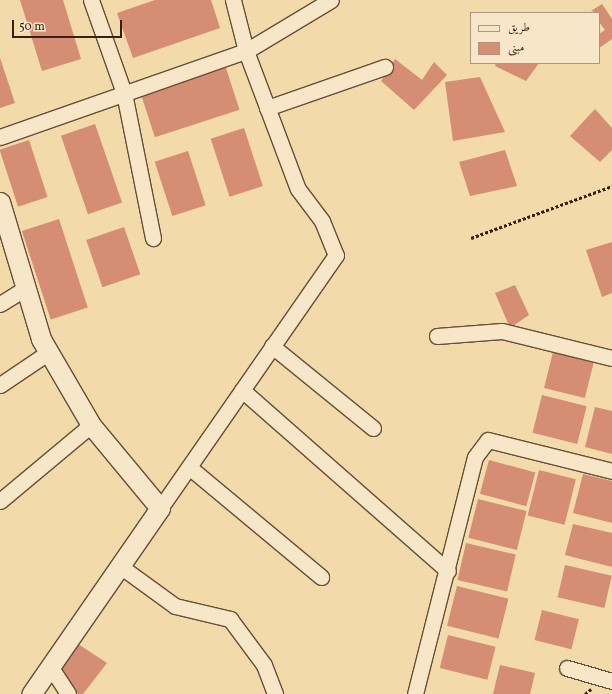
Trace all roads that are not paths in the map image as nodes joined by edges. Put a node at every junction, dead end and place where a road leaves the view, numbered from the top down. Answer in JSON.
{"nodes":[{"id":1,"x":91,"y":0,"type":"edge"},
{"id":2,"x":233,"y":0,"type":"edge"},
{"id":3,"x":331,"y":0,"type":"edge"},
{"id":4,"x":246,"y":51,"type":"junction"},
{"id":5,"x":385,"y":66,"type":"dead end"},
{"id":6,"x":124,"y":94,"type":"junction"},
{"id":7,"x":267,"y":108,"type":"junction"},
{"id":8,"x":0,"y":136,"type":"edge"},
{"id":9,"x":2,"y":214,"type":"edge"},
{"id":10,"x":154,"y":238,"type":"dead end"},
{"id":11,"x":26,"y":288,"type":"junction"},
{"id":12,"x":0,"y":304,"type":"edge"},
{"id":13,"x":437,"y":336,"type":"dead end"},
{"id":14,"x":272,"y":346,"type":"junction"},
{"id":15,"x":49,"y":352,"type":"junction"},
{"id":16,"x":612,"y":358,"type":"edge"},
{"id":17,"x":0,"y":385,"type":"edge"},
{"id":18,"x":242,"y":390,"type":"junction"},
{"id":19,"x":91,"y":425,"type":"junction"},
{"id":20,"x":373,"y":428,"type":"dead end"},
{"id":21,"x":189,"y":467,"type":"junction"},
{"id":22,"x":612,"y":471,"type":"edge"},
{"id":23,"x":0,"y":501,"type":"edge"},
{"id":24,"x":160,"y":508,"type":"junction"},
{"id":25,"x":120,"y":566,"type":"junction"},
{"id":26,"x":448,"y":570,"type":"junction"},
{"id":27,"x":320,"y":577,"type":"dead end"},
{"id":28,"x":50,"y":666,"type":"junction"},
{"id":29,"x":567,"y":668,"type":"dead end"},
{"id":30,"x":612,"y":681,"type":"edge"},
{"id":31,"x":31,"y":694,"type":"edge"},
{"id":32,"x":68,"y":694,"type":"edge"},
{"id":33,"x":275,"y":694,"type":"edge"},
{"id":34,"x":415,"y":694,"type":"edge"}],
"edges":[{"from":1,"to":6,"type":"street"},
{"from":2,"to":4,"type":"street"},
{"from":3,"to":4,"type":"street"},
{"from":4,"to":6,"type":"street"},
{"from":4,"to":7,"type":"street"},
{"from":5,"to":7,"type":"street"},
{"from":6,"to":8,"type":"street"},
{"from":6,"to":10,"type":"street"},
{"from":7,"to":14,"type":"street"},
{"from":9,"to":11,"type":"street"},
{"from":11,"to":12,"type":"street"},
{"from":11,"to":15,"type":"street"},
{"from":13,"to":16,"type":"street"},
{"from":14,"to":18,"type":"street"},
{"from":14,"to":20,"type":"street"},
{"from":15,"to":17,"type":"street"},
{"from":15,"to":19,"type":"street"},
{"from":18,"to":21,"type":"street"},
{"from":18,"to":26,"type":"street"},
{"from":19,"to":23,"type":"street"},
{"from":19,"to":24,"type":"street"},
{"from":21,"to":24,"type":"street"},
{"from":21,"to":27,"type":"street"},
{"from":22,"to":26,"type":"street"},
{"from":24,"to":25,"type":"street"},
{"from":25,"to":28,"type":"street"},
{"from":25,"to":33,"type":"street"},
{"from":26,"to":34,"type":"street"},
{"from":28,"to":31,"type":"street"},
{"from":28,"to":32,"type":"street"},
{"from":29,"to":30,"type":"street"}]}
